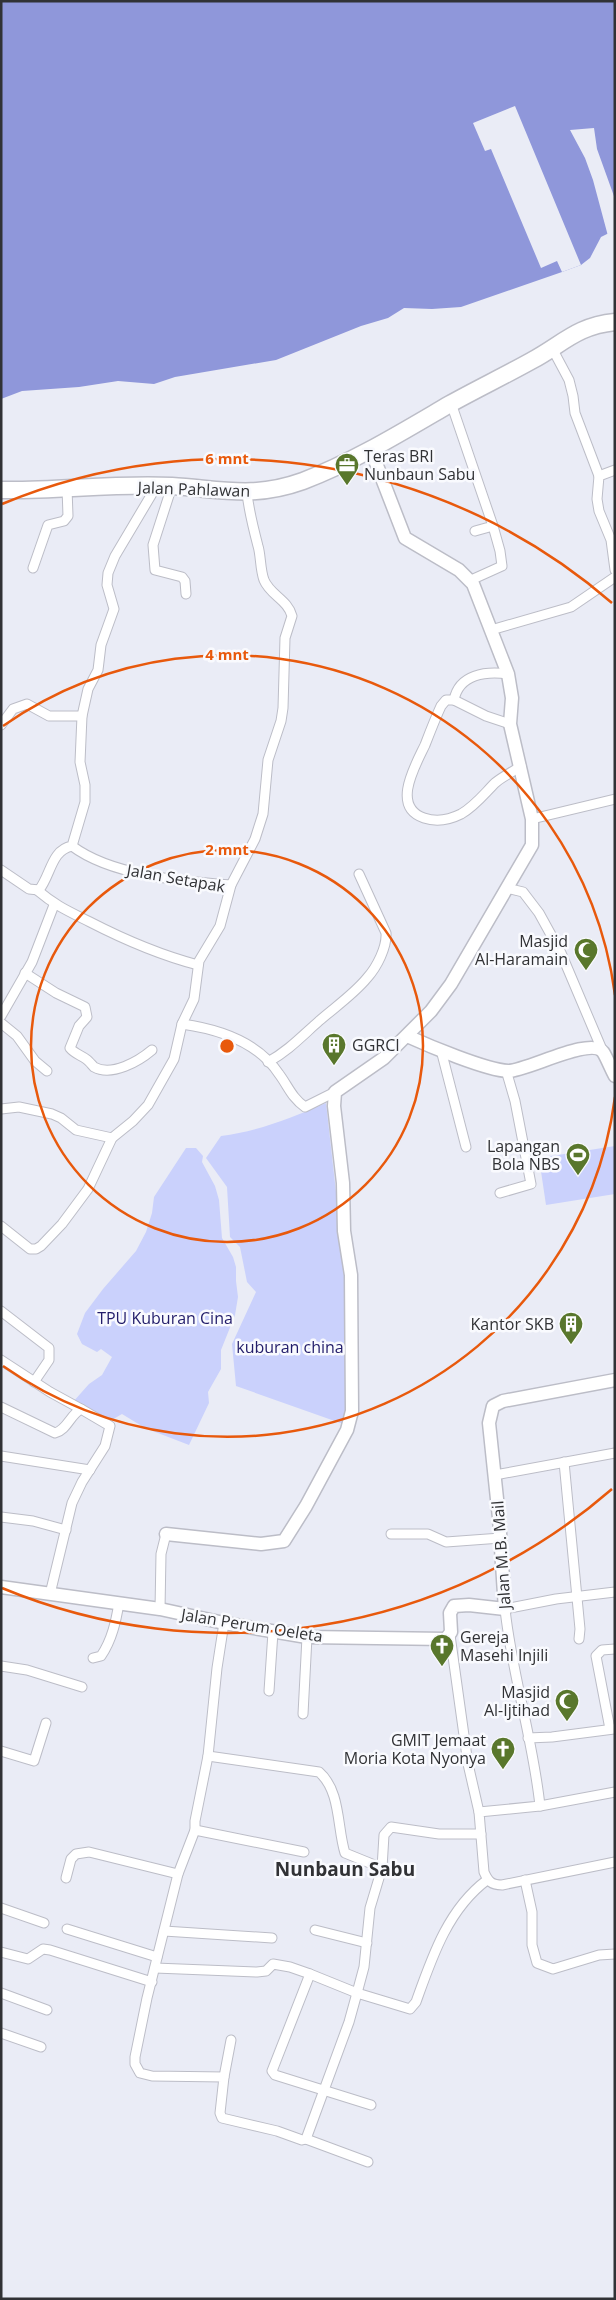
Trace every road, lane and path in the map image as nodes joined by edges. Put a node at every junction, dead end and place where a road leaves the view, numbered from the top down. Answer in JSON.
{"nodes":[{"id":1,"x":615,"y":322,"type":"edge"},
{"id":2,"x":552,"y":350,"type":"junction"},
{"id":3,"x":451,"y":403,"type":"junction"},
{"id":4,"x":371,"y":450,"type":"junction"},
{"id":5,"x":615,"y":470,"type":"edge"},
{"id":6,"x":598,"y":476,"type":"junction"},
{"id":7,"x":164,"y":486,"type":"junction"},
{"id":8,"x":67,"y":488,"type":"junction"},
{"id":9,"x":1,"y":490,"type":"edge"},
{"id":10,"x":247,"y":493,"type":"junction"},
{"id":11,"x":493,"y":526,"type":"junction"},
{"id":12,"x":475,"y":530,"type":"dead end"},
{"id":13,"x":614,"y":552,"type":"edge"},
{"id":14,"x":33,"y":568,"type":"dead end"},
{"id":15,"x":615,"y":570,"type":"edge"},
{"id":16,"x":615,"y":577,"type":"edge"},
{"id":17,"x":471,"y":580,"type":"junction"},
{"id":18,"x":186,"y":594,"type":"dead end"},
{"id":19,"x":491,"y":630,"type":"junction"},
{"id":20,"x":508,"y":674,"type":"junction"},
{"id":21,"x":454,"y":700,"type":"junction"},
{"id":22,"x":82,"y":716,"type":"junction"},
{"id":23,"x":3,"y":718,"type":"edge"},
{"id":24,"x":510,"y":724,"type":"junction"},
{"id":25,"x":521,"y":766,"type":"junction"},
{"id":26,"x":615,"y":799,"type":"edge"},
{"id":27,"x":532,"y":819,"type":"junction"},
{"id":28,"x":72,"y":846,"type":"junction"},
{"id":29,"x":1,"y":870,"type":"edge"},
{"id":30,"x":359,"y":874,"type":"dead end"},
{"id":31,"x":231,"y":885,"type":"junction"},
{"id":32,"x":506,"y":888,"type":"junction"},
{"id":33,"x":37,"y":890,"type":"junction"},
{"id":34,"x":54,"y":905,"type":"junction"},
{"id":35,"x":198,"y":965,"type":"junction"},
{"id":36,"x":25,"y":973,"type":"junction"},
{"id":37,"x":1,"y":1016,"type":"edge"},
{"id":38,"x":1,"y":1023,"type":"edge"},
{"id":39,"x":182,"y":1024,"type":"junction"},
{"id":40,"x":407,"y":1036,"type":"junction"},
{"id":41,"x":152,"y":1050,"type":"dead end"},
{"id":42,"x":441,"y":1050,"type":"junction"},
{"id":43,"x":603,"y":1052,"type":"junction"},
{"id":44,"x":268,"y":1062,"type":"junction"},
{"id":45,"x":47,"y":1070,"type":"dead end"},
{"id":46,"x":506,"y":1070,"type":"junction"},
{"id":47,"x":615,"y":1076,"type":"edge"},
{"id":48,"x":335,"y":1092,"type":"junction"},
{"id":49,"x":1,"y":1109,"type":"edge"},
{"id":50,"x":112,"y":1138,"type":"junction"},
{"id":51,"x":466,"y":1147,"type":"dead end"},
{"id":52,"x":500,"y":1192,"type":"dead end"},
{"id":53,"x":1,"y":1226,"type":"edge"},
{"id":54,"x":1,"y":1311,"type":"edge"},
{"id":55,"x":1,"y":1360,"type":"edge"},
{"id":56,"x":615,"y":1380,"type":"edge"},
{"id":57,"x":34,"y":1382,"type":"junction"},
{"id":58,"x":1,"y":1407,"type":"edge"},
{"id":59,"x":80,"y":1409,"type":"junction"},
{"id":60,"x":615,"y":1453,"type":"edge"},
{"id":61,"x":1,"y":1456,"type":"edge"},
{"id":62,"x":564,"y":1462,"type":"junction"},
{"id":63,"x":90,"y":1470,"type":"junction"},
{"id":64,"x":495,"y":1475,"type":"junction"},
{"id":65,"x":1,"y":1517,"type":"edge"},
{"id":66,"x":66,"y":1530,"type":"junction"},
{"id":67,"x":166,"y":1534,"type":"joint"},
{"id":68,"x":391,"y":1534,"type":"dead end"},
{"id":69,"x":501,"y":1538,"type":"junction"},
{"id":70,"x":1,"y":1587,"type":"edge"},
{"id":71,"x":615,"y":1592,"type":"edge"},
{"id":72,"x":50,"y":1594,"type":"junction"},
{"id":73,"x":576,"y":1596,"type":"junction"},
{"id":74,"x":119,"y":1603,"type":"junction"},
{"id":75,"x":160,"y":1609,"type":"junction"},
{"id":76,"x":505,"y":1609,"type":"junction"},
{"id":77,"x":224,"y":1624,"type":"junction"},
{"id":78,"x":273,"y":1632,"type":"junction"},
{"id":79,"x":450,"y":1636,"type":"junction"},
{"id":80,"x":307,"y":1637,"type":"junction"},
{"id":81,"x":579,"y":1639,"type":"dead end"},
{"id":82,"x":615,"y":1649,"type":"edge"},
{"id":83,"x":93,"y":1658,"type":"dead end"},
{"id":84,"x":1,"y":1666,"type":"edge"},
{"id":85,"x":82,"y":1687,"type":"dead end"},
{"id":86,"x":269,"y":1691,"type":"dead end"},
{"id":87,"x":303,"y":1714,"type":"dead end"},
{"id":88,"x":46,"y":1723,"type":"dead end"},
{"id":89,"x":612,"y":1729,"type":"edge"},
{"id":90,"x":528,"y":1738,"type":"junction"},
{"id":91,"x":1,"y":1751,"type":"edge"},
{"id":92,"x":208,"y":1756,"type":"junction"},
{"id":93,"x":615,"y":1792,"type":"edge"},
{"id":94,"x":540,"y":1806,"type":"junction"},
{"id":95,"x":479,"y":1812,"type":"junction"},
{"id":96,"x":195,"y":1830,"type":"junction"},
{"id":97,"x":481,"y":1834,"type":"junction"},
{"id":98,"x":304,"y":1852,"type":"dead end"},
{"id":99,"x":615,"y":1862,"type":"edge"},
{"id":100,"x":382,"y":1868,"type":"junction"},
{"id":101,"x":178,"y":1874,"type":"junction"},
{"id":102,"x":66,"y":1878,"type":"dead end"},
{"id":103,"x":487,"y":1880,"type":"junction"},
{"id":104,"x":525,"y":1880,"type":"junction"},
{"id":105,"x":1,"y":1908,"type":"edge"},
{"id":106,"x":44,"y":1923,"type":"dead end"},
{"id":107,"x":67,"y":1929,"type":"dead end"},
{"id":108,"x":315,"y":1930,"type":"dead end"},
{"id":109,"x":164,"y":1932,"type":"junction"},
{"id":110,"x":272,"y":1938,"type":"dead end"},
{"id":111,"x":367,"y":1943,"type":"junction"},
{"id":112,"x":1,"y":1952,"type":"edge"},
{"id":113,"x":615,"y":1954,"type":"edge"},
{"id":114,"x":157,"y":1957,"type":"junction"},
{"id":115,"x":155,"y":1968,"type":"junction"},
{"id":116,"x":310,"y":1974,"type":"junction"},
{"id":117,"x":152,"y":1982,"type":"junction"},
{"id":118,"x":1,"y":1993,"type":"edge"},
{"id":119,"x":357,"y":1993,"type":"junction"},
{"id":120,"x":47,"y":2010,"type":"dead end"},
{"id":121,"x":1,"y":2033,"type":"edge"},
{"id":122,"x":231,"y":2040,"type":"dead end"},
{"id":123,"x":41,"y":2047,"type":"dead end"},
{"id":124,"x":224,"y":2077,"type":"junction"},
{"id":125,"x":324,"y":2091,"type":"junction"},
{"id":126,"x":371,"y":2104,"type":"dead end"},
{"id":127,"x":306,"y":2139,"type":"junction"},
{"id":128,"x":368,"y":2162,"type":"dead end"}],
"edges":[{"from":1,"to":2,"type":"highway","name":"Jalan Pahlawan"},
{"from":2,"to":3,"type":"highway","name":"Jalan Pahlawan"},
{"from":2,"to":6,"type":"street"},
{"from":3,"to":4,"type":"highway","name":"Jalan Pahlawan"},
{"from":3,"to":11,"type":"street"},
{"from":4,"to":10,"type":"highway","name":"Jalan Pahlawan"},
{"from":4,"to":17,"type":"street"},
{"from":5,"to":6,"type":"street"},
{"from":6,"to":13,"type":"street"},
{"from":7,"to":8,"type":"highway","name":"Jalan Pahlawan"},
{"from":7,"to":10,"type":"highway","name":"Jalan Pahlawan"},
{"from":7,"to":18,"type":"street"},
{"from":7,"to":22,"type":"street"},
{"from":8,"to":9,"type":"highway","name":"Jalan Pahlawan"},
{"from":8,"to":14,"type":"street"},
{"from":10,"to":31,"type":"street"},
{"from":11,"to":12,"type":"street"},
{"from":11,"to":17,"type":"street"},
{"from":13,"to":15,"type":"street"},
{"from":16,"to":19,"type":"street"},
{"from":17,"to":19,"type":"street"},
{"from":19,"to":20,"type":"street"},
{"from":20,"to":21,"type":"street"},
{"from":20,"to":24,"type":"street"},
{"from":21,"to":24,"type":"street"},
{"from":21,"to":25,"type":"street"},
{"from":22,"to":23,"type":"street"},
{"from":22,"to":28,"type":"street"},
{"from":24,"to":25,"type":"street"},
{"from":25,"to":27,"type":"street"},
{"from":26,"to":27,"type":"street"},
{"from":27,"to":32,"type":"street"},
{"from":28,"to":31,"type":"street","name":"Jalan Setapak"},
{"from":28,"to":33,"type":"street"},
{"from":29,"to":33,"type":"street"},
{"from":30,"to":44,"type":"street"},
{"from":31,"to":35,"type":"street","name":"Jalan Setapak"},
{"from":32,"to":40,"type":"street"},
{"from":32,"to":43,"type":"street"},
{"from":33,"to":34,"type":"street"},
{"from":34,"to":35,"type":"street"},
{"from":34,"to":36,"type":"street"},
{"from":35,"to":39,"type":"street","name":"Jalan Setapak"},
{"from":36,"to":37,"type":"street"},
{"from":36,"to":41,"type":"street"},
{"from":38,"to":45,"type":"street"},
{"from":39,"to":44,"type":"street"},
{"from":39,"to":50,"type":"street","name":"Jalan Setapak"},
{"from":40,"to":42,"type":"street"},
{"from":40,"to":48,"type":"street"},
{"from":42,"to":46,"type":"street"},
{"from":42,"to":51,"type":"street"},
{"from":43,"to":46,"type":"street"},
{"from":43,"to":47,"type":"street"},
{"from":44,"to":48,"type":"street"},
{"from":46,"to":52,"type":"street"},
{"from":48,"to":67,"type":"street"},
{"from":49,"to":50,"type":"street"},
{"from":50,"to":53,"type":"street","name":"Jalan Setapak"},
{"from":54,"to":57,"type":"street"},
{"from":55,"to":57,"type":"street"},
{"from":56,"to":64,"type":"street","name":"Jalan M.B. Mail"},
{"from":57,"to":59,"type":"street"},
{"from":58,"to":59,"type":"street"},
{"from":59,"to":63,"type":"street"},
{"from":60,"to":62,"type":"street"},
{"from":61,"to":63,"type":"street"},
{"from":62,"to":64,"type":"street"},
{"from":62,"to":73,"type":"street"},
{"from":63,"to":66,"type":"street"},
{"from":64,"to":69,"type":"street","name":"Jalan M.B. Mail"},
{"from":65,"to":66,"type":"street"},
{"from":66,"to":72,"type":"street"},
{"from":67,"to":75,"type":"street"},
{"from":68,"to":69,"type":"street"},
{"from":69,"to":76,"type":"street","name":"Jalan M.B. Mail"},
{"from":70,"to":72,"type":"street","name":"Jalan Perum Oeleta"},
{"from":71,"to":73,"type":"street"},
{"from":72,"to":74,"type":"street","name":"Jalan Perum Oeleta"},
{"from":73,"to":76,"type":"street"},
{"from":73,"to":81,"type":"street"},
{"from":74,"to":75,"type":"street","name":"Jalan Perum Oeleta"},
{"from":74,"to":83,"type":"street"},
{"from":75,"to":77,"type":"street","name":"Jalan Perum Oeleta"},
{"from":76,"to":79,"type":"street"},
{"from":76,"to":90,"type":"street","name":"Jalan M.B. Mail"},
{"from":77,"to":78,"type":"street","name":"Jalan Perum Oeleta"},
{"from":77,"to":92,"type":"street"},
{"from":78,"to":80,"type":"street","name":"Jalan Perum Oeleta"},
{"from":78,"to":86,"type":"street"},
{"from":79,"to":80,"type":"street","name":"Jalan Perum Oeleta"},
{"from":79,"to":95,"type":"street"},
{"from":80,"to":87,"type":"street"},
{"from":82,"to":89,"type":"street"},
{"from":84,"to":85,"type":"street"},
{"from":88,"to":91,"type":"street"},
{"from":89,"to":90,"type":"street"},
{"from":90,"to":94,"type":"street","name":"Jalan M.B. Mail"},
{"from":92,"to":96,"type":"street"},
{"from":92,"to":100,"type":"street"},
{"from":93,"to":94,"type":"street"},
{"from":94,"to":95,"type":"street"},
{"from":95,"to":97,"type":"street"},
{"from":96,"to":98,"type":"street"},
{"from":96,"to":101,"type":"street"},
{"from":97,"to":100,"type":"street"},
{"from":97,"to":103,"type":"street"},
{"from":99,"to":104,"type":"street"},
{"from":100,"to":111,"type":"street"},
{"from":101,"to":102,"type":"street"},
{"from":101,"to":109,"type":"street"},
{"from":103,"to":104,"type":"street"},
{"from":103,"to":119,"type":"street"},
{"from":104,"to":113,"type":"street"},
{"from":105,"to":106,"type":"street"},
{"from":107,"to":114,"type":"street"},
{"from":108,"to":111,"type":"street"},
{"from":109,"to":110,"type":"street"},
{"from":109,"to":114,"type":"street"},
{"from":111,"to":119,"type":"street"},
{"from":112,"to":117,"type":"street"},
{"from":114,"to":115,"type":"street"},
{"from":115,"to":116,"type":"street"},
{"from":115,"to":117,"type":"street"},
{"from":116,"to":119,"type":"street"},
{"from":116,"to":125,"type":"street"},
{"from":117,"to":124,"type":"street"},
{"from":118,"to":120,"type":"street"},
{"from":119,"to":125,"type":"street"},
{"from":121,"to":123,"type":"street"},
{"from":122,"to":124,"type":"street"},
{"from":124,"to":127,"type":"street"},
{"from":125,"to":126,"type":"street"},
{"from":125,"to":127,"type":"street"},
{"from":127,"to":128,"type":"street"}]}
